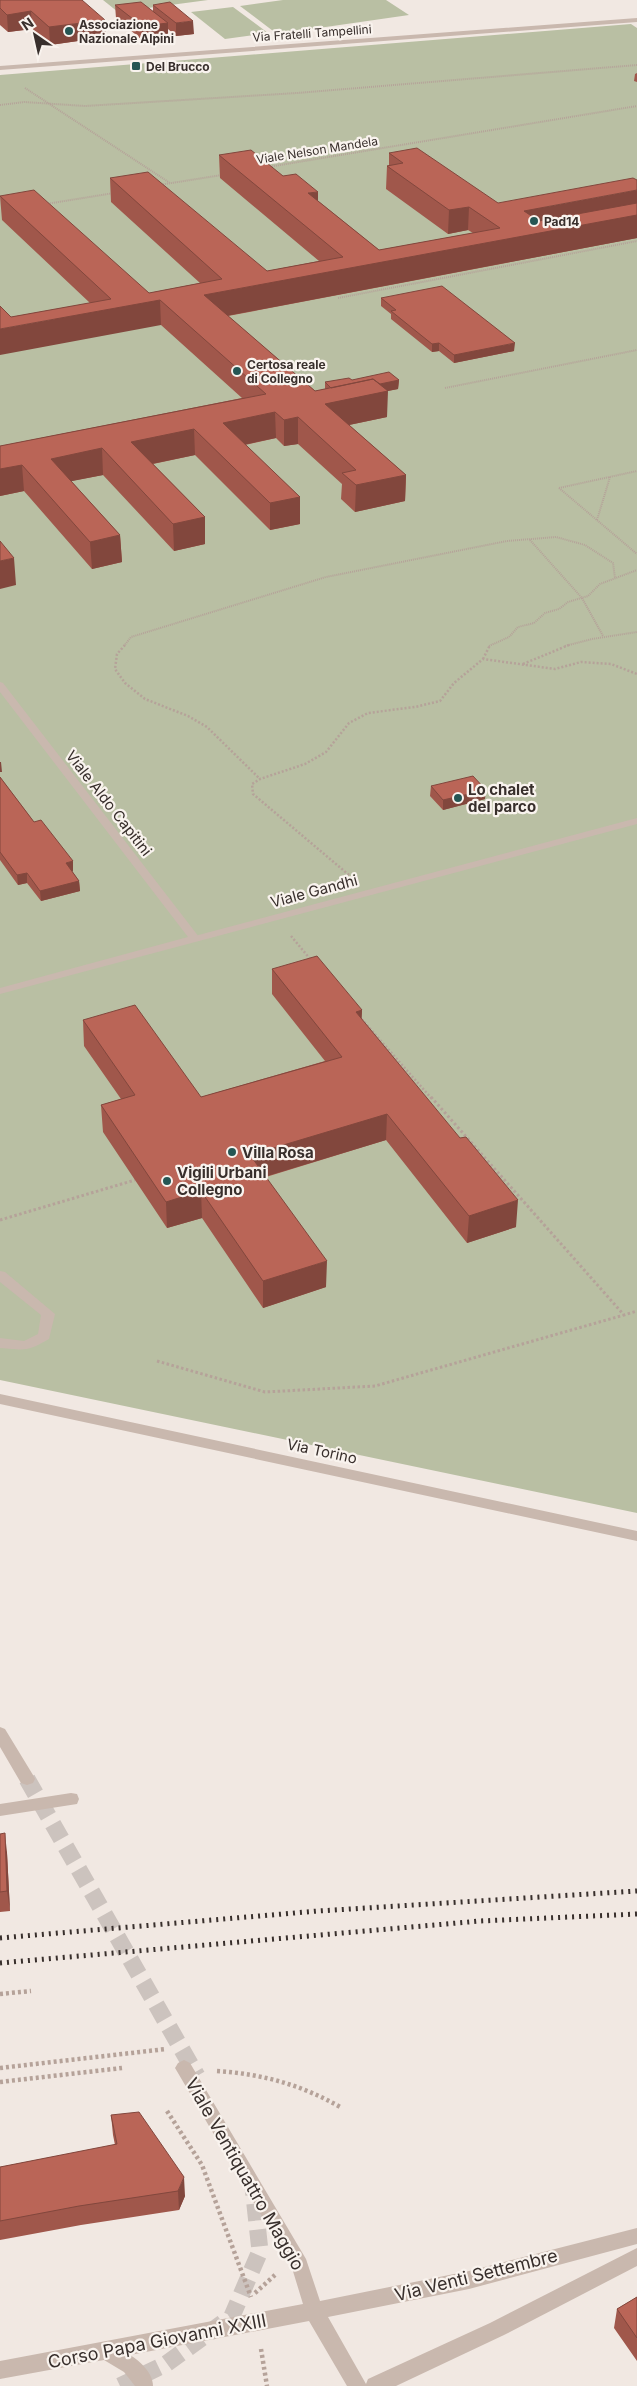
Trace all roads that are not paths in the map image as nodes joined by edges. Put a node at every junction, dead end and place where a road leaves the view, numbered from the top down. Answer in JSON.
{"nodes":[{"id":1,"x":637,"y":20,"type":"edge"},
{"id":2,"x":2,"y":66,"type":"edge"},
{"id":3,"x":0,"y":685,"type":"edge"},
{"id":4,"x":637,"y":821,"type":"edge"},
{"id":5,"x":195,"y":939,"type":"junction"},
{"id":6,"x":0,"y":991,"type":"edge"},
{"id":7,"x":0,"y":1275,"type":"edge"},
{"id":8,"x":0,"y":1343,"type":"edge"},
{"id":9,"x":0,"y":1399,"type":"edge"},
{"id":10,"x":637,"y":1536,"type":"edge"},
{"id":11,"x":0,"y":1733,"type":"edge"},
{"id":12,"x":27,"y":1779,"type":"tunnel mouth"},
{"id":13,"x":71,"y":1799,"type":"dead end"},
{"id":14,"x":0,"y":1810,"type":"edge"},
{"id":15,"x":184,"y":2068,"type":"tunnel mouth"},
{"id":16,"x":637,"y":2236,"type":"edge"},
{"id":17,"x":637,"y":2257,"type":"edge"},
{"id":18,"x":314,"y":2311,"type":"junction"},
{"id":19,"x":106,"y":2350,"type":"junction"},
{"id":20,"x":0,"y":2370,"type":"edge"},
{"id":21,"x":144,"y":2386,"type":"edge"},
{"id":22,"x":358,"y":2386,"type":"edge"},
{"id":23,"x":375,"y":2386,"type":"edge"}],
"edges":[{"from":1,"to":2,"type":"street","name":"Via Fratelli Tampellini"},
{"from":3,"to":5,"type":"street","name":"Viale Aldo Capitini"},
{"from":4,"to":5,"type":"street","name":"Viale Gandhi"},
{"from":5,"to":6,"type":"street","name":"Viale Gandhi"},
{"from":7,"to":8,"type":"street"},
{"from":9,"to":10,"type":"street","name":"Via Torino"},
{"from":11,"to":12,"type":"street"},
{"from":13,"to":14,"type":"street"},
{"from":15,"to":18,"type":"street","name":"Viale Ventiquattro Maggio"},
{"from":16,"to":18,"type":"street","name":"Via Venti Settembre"},
{"from":17,"to":23,"type":"street"},
{"from":18,"to":19,"type":"street","name":"Corso Papa Giovanni XXIII"},
{"from":18,"to":22,"type":"street","name":"Viale Ventiquattro Maggio"},
{"from":19,"to":20,"type":"street","name":"Corso Papa Giovanni XXIII"},
{"from":19,"to":21,"type":"street"}]}
